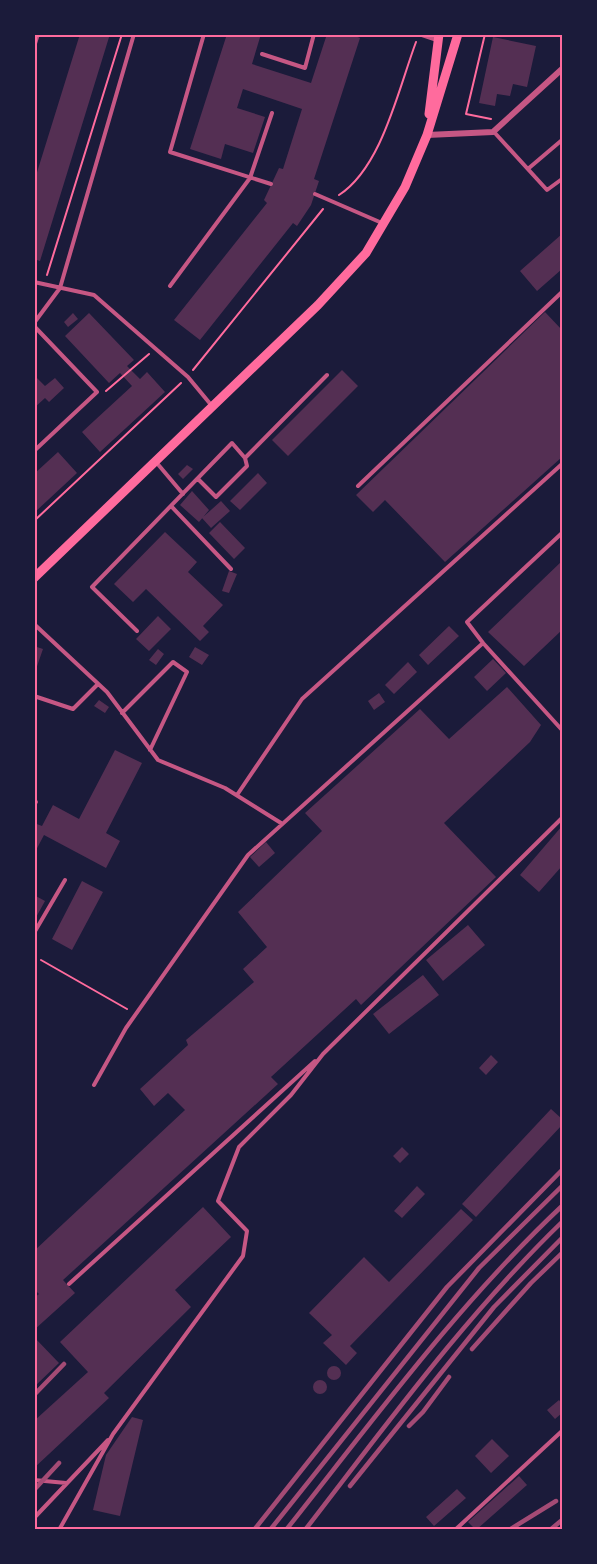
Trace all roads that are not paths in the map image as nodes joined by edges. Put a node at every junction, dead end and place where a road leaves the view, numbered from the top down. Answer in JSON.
{"nodes":[{"id":1,"x":38,"y":34,"type":"edge"},
{"id":2,"x":134,"y":34,"type":"edge"},
{"id":3,"x":204,"y":34,"type":"edge"},
{"id":4,"x":314,"y":34,"type":"edge"},
{"id":5,"x":418,"y":34,"type":"edge"},
{"id":6,"x":458,"y":34,"type":"edge"},
{"id":7,"x":438,"y":37,"type":"edge"},
{"id":8,"x":34,"y":47,"type":"edge"},
{"id":9,"x":262,"y":54,"type":"dead end"},
{"id":10,"x":562,"y":69,"type":"edge"},
{"id":11,"x":272,"y":113,"type":"dead end"},
{"id":12,"x":493,"y":132,"type":"junction"},
{"id":13,"x":427,"y":135,"type":"junction"},
{"id":14,"x":562,"y":140,"type":"edge"},
{"id":15,"x":529,"y":168,"type":"junction"},
{"id":16,"x":250,"y":178,"type":"junction"},
{"id":17,"x":562,"y":179,"type":"edge"},
{"id":18,"x":271,"y":184,"type":"dead end"},
{"id":19,"x":315,"y":194,"type":"dead end"},
{"id":20,"x":386,"y":224,"type":"junction"},
{"id":21,"x":34,"y":282,"type":"edge"},
{"id":22,"x":170,"y":286,"type":"dead end"},
{"id":23,"x":60,"y":288,"type":"junction"},
{"id":24,"x":562,"y":292,"type":"edge"},
{"id":25,"x":34,"y":325,"type":"edge"},
{"id":26,"x":327,"y":375,"type":"dead end"},
{"id":27,"x":212,"y":406,"type":"junction"},
{"id":28,"x":34,"y":451,"type":"edge"},
{"id":29,"x":245,"y":458,"type":"junction"},
{"id":30,"x":156,"y":461,"type":"junction"},
{"id":31,"x":562,"y":464,"type":"edge"},
{"id":32,"x":198,"y":479,"type":"junction"},
{"id":33,"x":358,"y":486,"type":"dead end"},
{"id":34,"x":183,"y":494,"type":"junction"},
{"id":35,"x":171,"y":506,"type":"junction"},
{"id":36,"x":562,"y":533,"type":"edge"},
{"id":37,"x":231,"y":568,"type":"dead end"},
{"id":38,"x":34,"y":578,"type":"edge"},
{"id":39,"x":34,"y":624,"type":"edge"},
{"id":40,"x":137,"y":631,"type":"dead end"},
{"id":41,"x":483,"y":643,"type":"junction"},
{"id":42,"x":98,"y":684,"type":"junction"},
{"id":43,"x":34,"y":696,"type":"edge"},
{"id":44,"x":122,"y":713,"type":"junction"},
{"id":45,"x":562,"y":730,"type":"edge"},
{"id":46,"x":150,"y":750,"type":"junction"},
{"id":47,"x":237,"y":795,"type":"junction"},
{"id":48,"x":562,"y":818,"type":"edge"},
{"id":49,"x":281,"y":823,"type":"junction"},
{"id":50,"x":65,"y":880,"type":"dead end"},
{"id":51,"x":34,"y":933,"type":"edge"},
{"id":52,"x":323,"y":1054,"type":"junction"},
{"id":53,"x":93,"y":1085,"type":"dead end"},
{"id":54,"x":69,"y":1284,"type":"dead end"},
{"id":55,"x":562,"y":1431,"type":"edge"},
{"id":56,"x":113,"y":1434,"type":"junction"},
{"id":57,"x":34,"y":1480,"type":"edge"},
{"id":58,"x":67,"y":1483,"type":"junction"},
{"id":59,"x":34,"y":1518,"type":"edge"},
{"id":60,"x":59,"y":1530,"type":"edge"},
{"id":61,"x":455,"y":1530,"type":"edge"}],
"edges":[{"from":1,"to":8,"type":"lane"},
{"from":2,"to":23,"type":"lane"},
{"from":3,"to":16,"type":"lane"},
{"from":4,"to":9,"type":"lane"},
{"from":5,"to":7,"type":"lane"},
{"from":6,"to":13,"type":"main road"},
{"from":7,"to":13,"type":"main road"},
{"from":10,"to":12,"type":"street"},
{"from":11,"to":16,"type":"lane"},
{"from":12,"to":13,"type":"street"},
{"from":12,"to":15,"type":"lane"},
{"from":13,"to":20,"type":"main road"},
{"from":14,"to":15,"type":"lane"},
{"from":15,"to":17,"type":"lane"},
{"from":16,"to":18,"type":"lane"},
{"from":16,"to":22,"type":"lane"},
{"from":19,"to":20,"type":"lane"},
{"from":20,"to":27,"type":"main road"},
{"from":21,"to":23,"type":"lane"},
{"from":23,"to":25,"type":"lane"},
{"from":23,"to":27,"type":"lane"},
{"from":24,"to":33,"type":"lane"},
{"from":25,"to":28,"type":"lane"},
{"from":26,"to":29,"type":"lane"},
{"from":27,"to":30,"type":"main road"},
{"from":29,"to":32,"type":"lane"},
{"from":29,"to":32,"type":"lane"},
{"from":30,"to":34,"type":"lane"},
{"from":30,"to":38,"type":"main road"},
{"from":31,"to":47,"type":"lane"},
{"from":32,"to":34,"type":"lane"},
{"from":34,"to":35,"type":"lane"},
{"from":35,"to":37,"type":"lane"},
{"from":35,"to":40,"type":"lane"},
{"from":36,"to":41,"type":"lane"},
{"from":39,"to":42,"type":"lane"},
{"from":41,"to":45,"type":"lane"},
{"from":41,"to":49,"type":"lane"},
{"from":42,"to":43,"type":"lane"},
{"from":42,"to":44,"type":"lane"},
{"from":44,"to":46,"type":"lane"},
{"from":44,"to":46,"type":"lane"},
{"from":46,"to":47,"type":"lane"},
{"from":47,"to":49,"type":"lane"},
{"from":48,"to":52,"type":"lane"},
{"from":49,"to":53,"type":"lane"},
{"from":50,"to":51,"type":"lane"},
{"from":52,"to":54,"type":"lane"},
{"from":52,"to":56,"type":"lane"},
{"from":55,"to":61,"type":"lane"},
{"from":56,"to":58,"type":"lane"},
{"from":56,"to":60,"type":"lane"},
{"from":57,"to":58,"type":"lane"},
{"from":58,"to":59,"type":"lane"}]}
